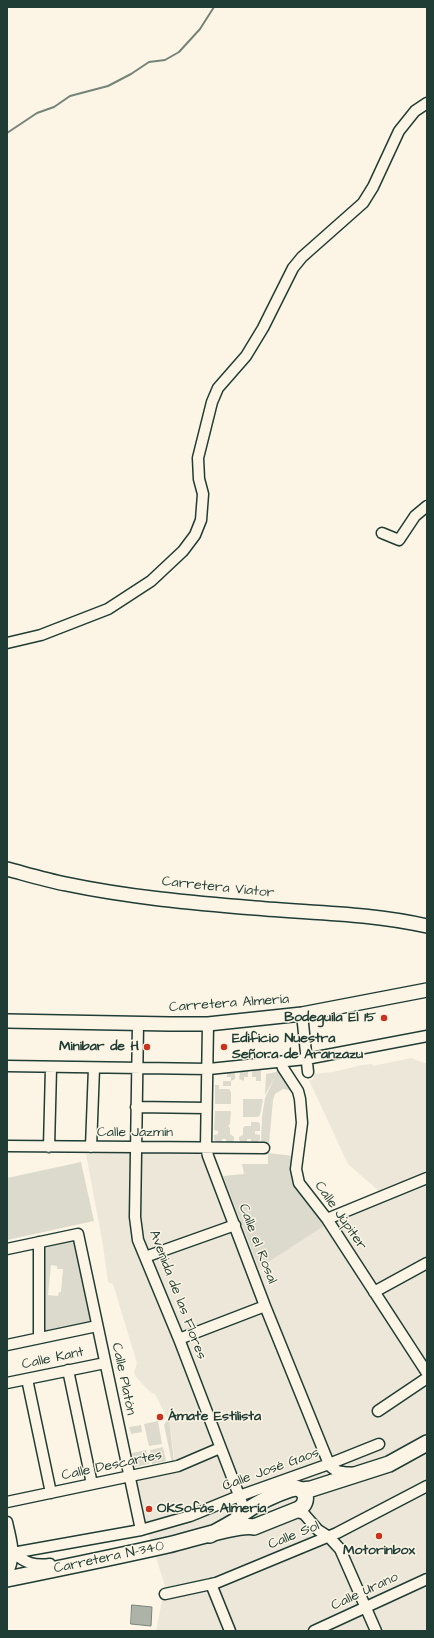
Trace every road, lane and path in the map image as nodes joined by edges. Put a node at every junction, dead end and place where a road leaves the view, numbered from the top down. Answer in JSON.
{"nodes":[{"id":1,"x":427,"y":103,"type":"edge"},
{"id":2,"x":427,"y":506,"type":"edge"},
{"id":3,"x":382,"y":533,"type":"dead end"},
{"id":4,"x":7,"y":643,"type":"edge"},
{"id":5,"x":7,"y":869,"type":"edge"},
{"id":6,"x":427,"y":926,"type":"edge"},
{"id":7,"x":427,"y":990,"type":"edge"},
{"id":8,"x":302,"y":1014,"type":"junction"},
{"id":9,"x":7,"y":1021,"type":"edge"},
{"id":10,"x":138,"y":1024,"type":"junction"},
{"id":11,"x":208,"y":1024,"type":"junction"},
{"id":12,"x":427,"y":1036,"type":"edge"},
{"id":13,"x":306,"y":1059,"type":"junction"},
{"id":14,"x":281,"y":1062,"type":"junction"},
{"id":15,"x":7,"y":1066,"type":"edge"},
{"id":16,"x":51,"y":1068,"type":"junction"},
{"id":17,"x":94,"y":1068,"type":"junction"},
{"id":18,"x":137,"y":1068,"type":"junction"},
{"id":19,"x":207,"y":1069,"type":"junction"},
{"id":20,"x":308,"y":1072,"type":"dead end"},
{"id":21,"x":136,"y":1107,"type":"junction"},
{"id":22,"x":206,"y":1108,"type":"junction"},
{"id":23,"x":7,"y":1146,"type":"edge"},
{"id":24,"x":136,"y":1146,"type":"junction"},
{"id":25,"x":49,"y":1147,"type":"junction"},
{"id":26,"x":91,"y":1147,"type":"junction"},
{"id":27,"x":206,"y":1147,"type":"junction"},
{"id":28,"x":264,"y":1148,"type":"dead end"},
{"id":29,"x":427,"y":1178,"type":"edge"},
{"id":30,"x":327,"y":1219,"type":"junction"},
{"id":31,"x":235,"y":1225,"type":"junction"},
{"id":32,"x":39,"y":1242,"type":"junction"},
{"id":33,"x":7,"y":1249,"type":"edge"},
{"id":34,"x":145,"y":1257,"type":"junction"},
{"id":35,"x":427,"y":1263,"type":"edge"},
{"id":36,"x":374,"y":1292,"type":"junction"},
{"id":37,"x":265,"y":1306,"type":"junction"},
{"id":38,"x":97,"y":1326,"type":"junction"},
{"id":39,"x":39,"y":1338,"type":"junction"},
{"id":40,"x":179,"y":1339,"type":"junction"},
{"id":41,"x":7,"y":1345,"type":"edge"},
{"id":42,"x":105,"y":1363,"type":"junction"},
{"id":43,"x":68,"y":1370,"type":"junction"},
{"id":44,"x":427,"y":1373,"type":"edge"},
{"id":45,"x":427,"y":1378,"type":"edge"},
{"id":46,"x":27,"y":1379,"type":"junction"},
{"id":47,"x":7,"y":1383,"type":"edge"},
{"id":48,"x":378,"y":1412,"type":"dead end"},
{"id":49,"x":427,"y":1443,"type":"edge"},
{"id":50,"x":379,"y":1444,"type":"dead end"},
{"id":51,"x":220,"y":1448,"type":"junction"},
{"id":52,"x":427,"y":1453,"type":"edge"},
{"id":53,"x":329,"y":1464,"type":"junction"},
{"id":54,"x":358,"y":1474,"type":"junction"},
{"id":55,"x":130,"y":1477,"type":"junction"},
{"id":56,"x":92,"y":1484,"type":"junction"},
{"id":57,"x":427,"y":1486,"type":"edge"},
{"id":58,"x":51,"y":1493,"type":"junction"},
{"id":59,"x":239,"y":1496,"type":"junction"},
{"id":60,"x":301,"y":1501,"type":"junction"},
{"id":61,"x":7,"y":1502,"type":"edge"},
{"id":62,"x":250,"y":1514,"type":"junction"},
{"id":63,"x":7,"y":1522,"type":"edge"},
{"id":64,"x":141,"y":1530,"type":"junction"},
{"id":65,"x":329,"y":1536,"type":"junction"},
{"id":66,"x":10,"y":1554,"type":"edge"},
{"id":67,"x":84,"y":1563,"type":"junction"},
{"id":68,"x":7,"y":1574,"type":"edge"},
{"id":69,"x":7,"y":1579,"type":"edge"},
{"id":70,"x":427,"y":1579,"type":"edge"},
{"id":71,"x":211,"y":1584,"type":"junction"},
{"id":72,"x":165,"y":1594,"type":"dead end"},
{"id":73,"x":366,"y":1607,"type":"junction"},
{"id":74,"x":230,"y":1631,"type":"edge"},
{"id":75,"x":314,"y":1631,"type":"edge"},
{"id":76,"x":376,"y":1631,"type":"edge"}],
"edges":[{"from":1,"to":4,"type":"street"},
{"from":2,"to":3,"type":"street"},
{"from":5,"to":6,"type":"main road","name":"Carretera Viator"},
{"from":7,"to":8,"type":"main road","name":"Carretera Almería"},
{"from":8,"to":11,"type":"main road","name":"Carretera Almería"},
{"from":8,"to":13,"type":"street"},
{"from":9,"to":10,"type":"main road","name":"Carretera Almería"},
{"from":10,"to":11,"type":"main road","name":"Carretera Almería"},
{"from":10,"to":18,"type":"street","name":"Avenida de las Flores"},
{"from":11,"to":19,"type":"street","name":"Calle el Rosal"},
{"from":12,"to":13,"type":"street"},
{"from":13,"to":14,"type":"street"},
{"from":13,"to":20,"type":"street"},
{"from":14,"to":19,"type":"street"},
{"from":14,"to":30,"type":"street","name":"Calle Júpiter"},
{"from":15,"to":16,"type":"street"},
{"from":16,"to":17,"type":"street"},
{"from":16,"to":25,"type":"street"},
{"from":17,"to":18,"type":"street"},
{"from":17,"to":26,"type":"street"},
{"from":18,"to":19,"type":"street"},
{"from":18,"to":21,"type":"street","name":"Avenida de las Flores"},
{"from":19,"to":22,"type":"street","name":"Calle el Rosal"},
{"from":21,"to":22,"type":"street"},
{"from":21,"to":24,"type":"street","name":"Avenida de las Flores"},
{"from":22,"to":27,"type":"street","name":"Calle el Rosal"},
{"from":23,"to":25,"type":"street","name":"Calle Jazmín"},
{"from":24,"to":26,"type":"street","name":"Calle Jazmín"},
{"from":24,"to":27,"type":"street","name":"Calle Jazmín"},
{"from":24,"to":34,"type":"street","name":"Avenida de las Flores"},
{"from":25,"to":26,"type":"street","name":"Calle Jazmín"},
{"from":27,"to":28,"type":"street","name":"Calle Jazmín"},
{"from":27,"to":31,"type":"street","name":"Calle el Rosal"},
{"from":29,"to":30,"type":"street"},
{"from":30,"to":36,"type":"street","name":"Calle Júpiter"},
{"from":31,"to":34,"type":"street"},
{"from":31,"to":37,"type":"street","name":"Calle el Rosal"},
{"from":32,"to":33,"type":"street"},
{"from":32,"to":38,"type":"street","name":"Calle Platón"},
{"from":32,"to":39,"type":"street"},
{"from":34,"to":40,"type":"street","name":"Avenida de las Flores"},
{"from":35,"to":36,"type":"street"},
{"from":36,"to":44,"type":"street","name":"Calle Júpiter"},
{"from":37,"to":40,"type":"street"},
{"from":37,"to":53,"type":"street","name":"Calle el Rosal"},
{"from":38,"to":39,"type":"street"},
{"from":38,"to":42,"type":"street","name":"Calle Platón"},
{"from":39,"to":41,"type":"street"},
{"from":40,"to":51,"type":"street","name":"Avenida de las Flores"},
{"from":42,"to":43,"type":"street","name":"Calle Kant"},
{"from":42,"to":55,"type":"street","name":"Calle Platón"},
{"from":43,"to":46,"type":"street","name":"Calle Kant"},
{"from":43,"to":56,"type":"street"},
{"from":45,"to":48,"type":"street"},
{"from":46,"to":47,"type":"street","name":"Calle Kant"},
{"from":46,"to":58,"type":"street"},
{"from":49,"to":54,"type":"highway"},
{"from":50,"to":53,"type":"street","name":"Calle José Gaos"},
{"from":51,"to":55,"type":"street","name":"Calle Descartes"},
{"from":51,"to":59,"type":"street","name":"Avenida de las Flores"},
{"from":52,"to":60,"type":"highway","name":"Carretera N-340"},
{"from":53,"to":54,"type":"street"},
{"from":53,"to":59,"type":"street","name":"Calle José Gaos"},
{"from":54,"to":60,"type":"highway"},
{"from":55,"to":56,"type":"street","name":"Calle Descartes"},
{"from":55,"to":64,"type":"street","name":"Calle Platón"},
{"from":56,"to":58,"type":"street","name":"Calle Descartes"},
{"from":57,"to":65,"type":"street","name":"Calle Sol"},
{"from":58,"to":61,"type":"street","name":"Calle Descartes"},
{"from":59,"to":62,"type":"street"},
{"from":59,"to":64,"type":"street","name":"Calle José Gaos"},
{"from":60,"to":62,"type":"highway","name":"Carretera N-340"},
{"from":60,"to":62,"type":"highway","name":"Carretera N-340"},
{"from":60,"to":65,"type":"street"},
{"from":62,"to":67,"type":"highway","name":"Carretera N-340"},
{"from":63,"to":66,"type":"street"},
{"from":64,"to":66,"type":"street","name":"Calle José Gaos"},
{"from":65,"to":71,"type":"street","name":"Calle Sol"},
{"from":65,"to":73,"type":"street"},
{"from":66,"to":67,"type":"street"},
{"from":66,"to":68,"type":"street"},
{"from":67,"to":69,"type":"highway","name":"Carretera N-340"},
{"from":70,"to":73,"type":"street","name":"Calle Urano"},
{"from":71,"to":72,"type":"street","name":"Calle Sol"},
{"from":71,"to":74,"type":"street"},
{"from":73,"to":75,"type":"street","name":"Calle Urano"},
{"from":73,"to":76,"type":"street"}]}
